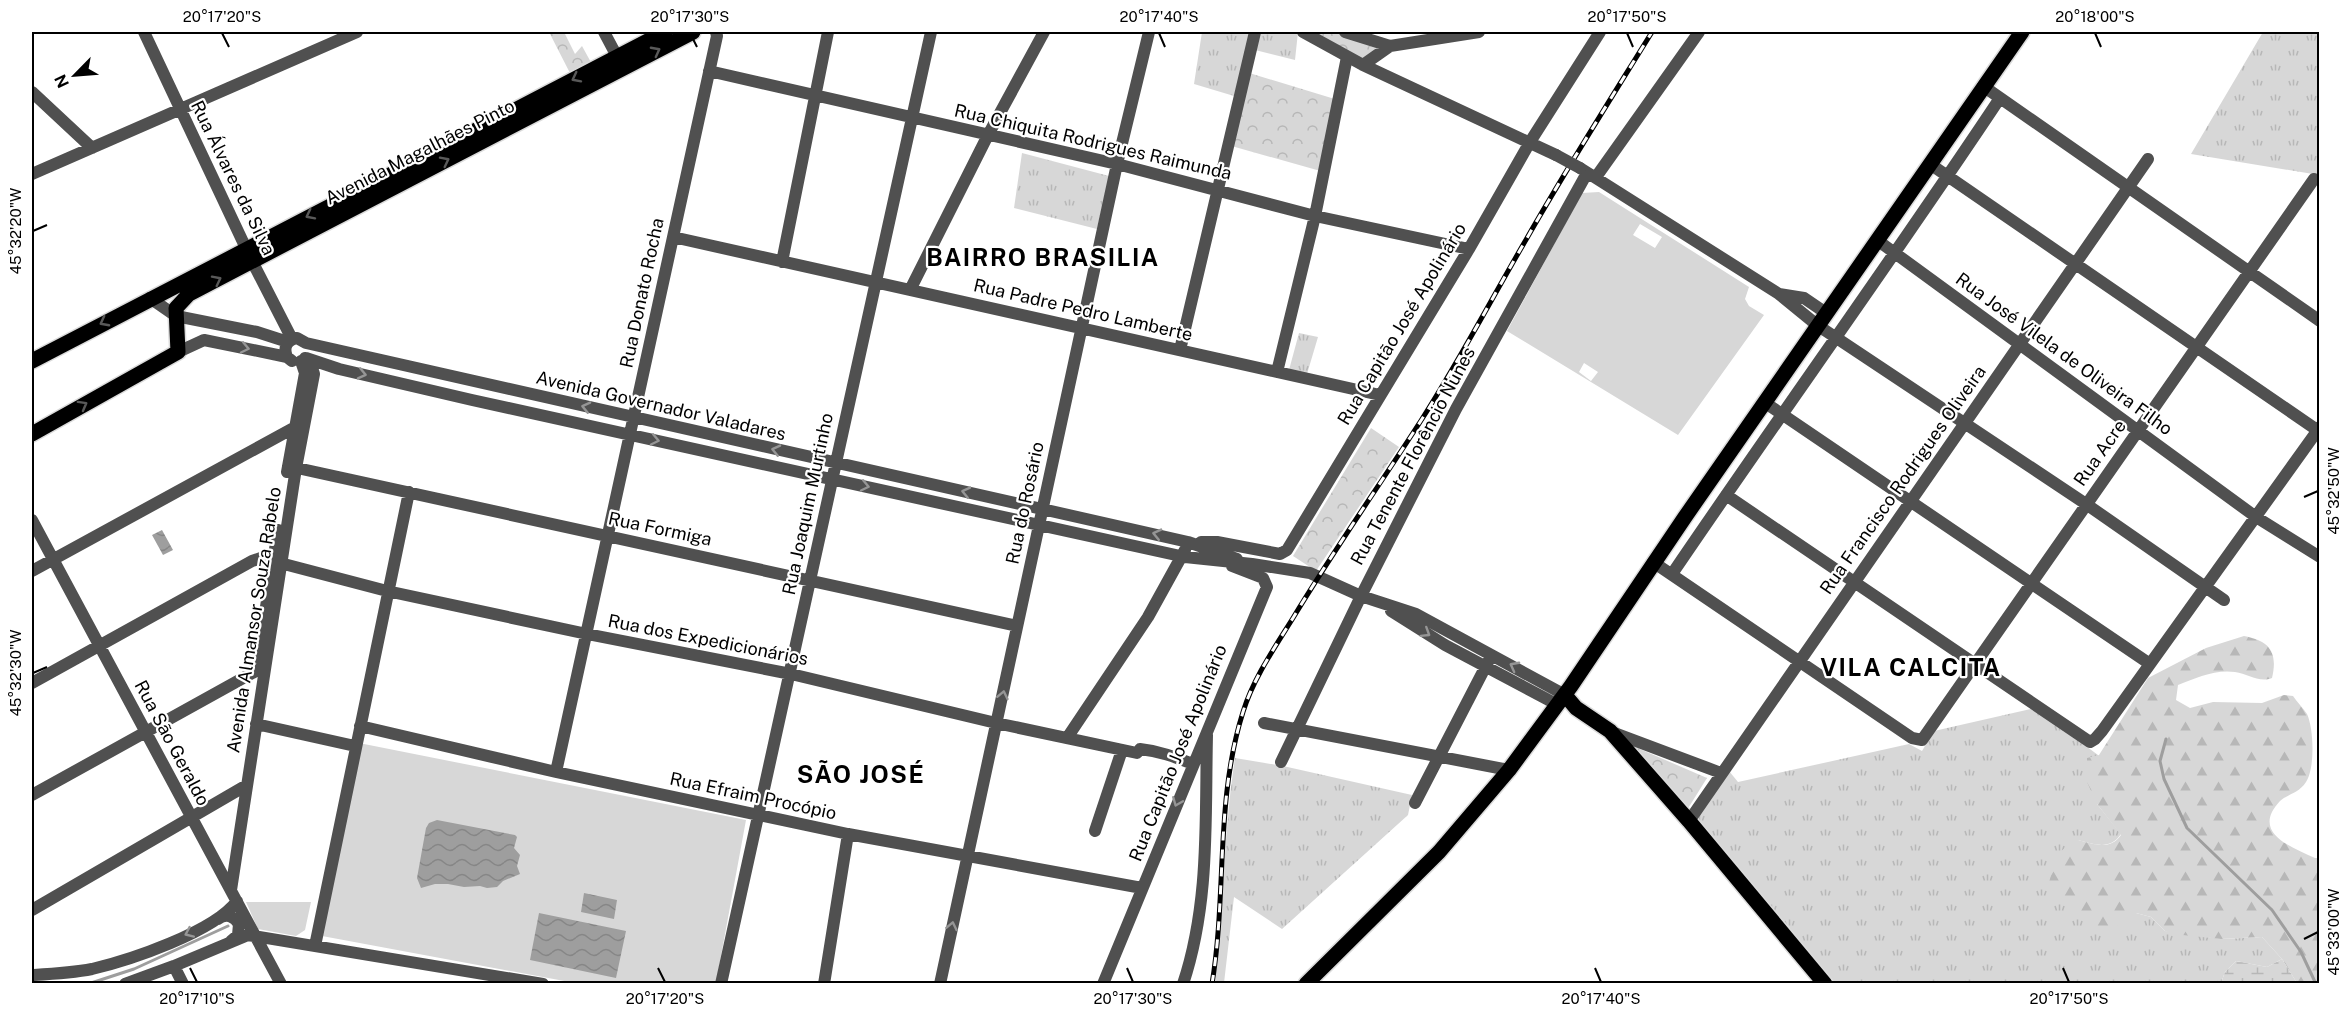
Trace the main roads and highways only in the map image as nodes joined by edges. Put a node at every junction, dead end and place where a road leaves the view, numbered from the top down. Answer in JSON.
{"nodes":[{"id":1,"x":665,"y":32,"type":"edge"},
{"id":2,"x":693,"y":32,"type":"edge"},
{"id":3,"x":2022,"y":32,"type":"edge"},
{"id":4,"x":620,"y":62,"type":"junction"},
{"id":5,"x":249,"y":255,"type":"junction"},
{"id":6,"x":32,"y":361,"type":"edge"},
{"id":7,"x":32,"y":434,"type":"edge"},
{"id":8,"x":1561,"y":700,"type":"junction"},
{"id":9,"x":1306,"y":984,"type":"edge"},
{"id":10,"x":1825,"y":984,"type":"edge"}],
"edges":[{"from":1,"to":4,"type":"main road","name":"Avenida Magalhães Pinto"},
{"from":4,"to":2,"type":"main road","name":"Avenida Magalhães Pinto","one_way":true},
{"from":3,"to":8,"type":"main road"},
{"from":4,"to":5,"type":"main road","name":"Avenida Magalhães Pinto"},
{"from":5,"to":6,"type":"main road","name":"Avenida Magalhães Pinto","one_way":true},
{"from":7,"to":5,"type":"main road","name":"Avenida Magalhães Pinto","one_way":true},
{"from":8,"to":9,"type":"main road"},
{"from":8,"to":10,"type":"main road"}]}
